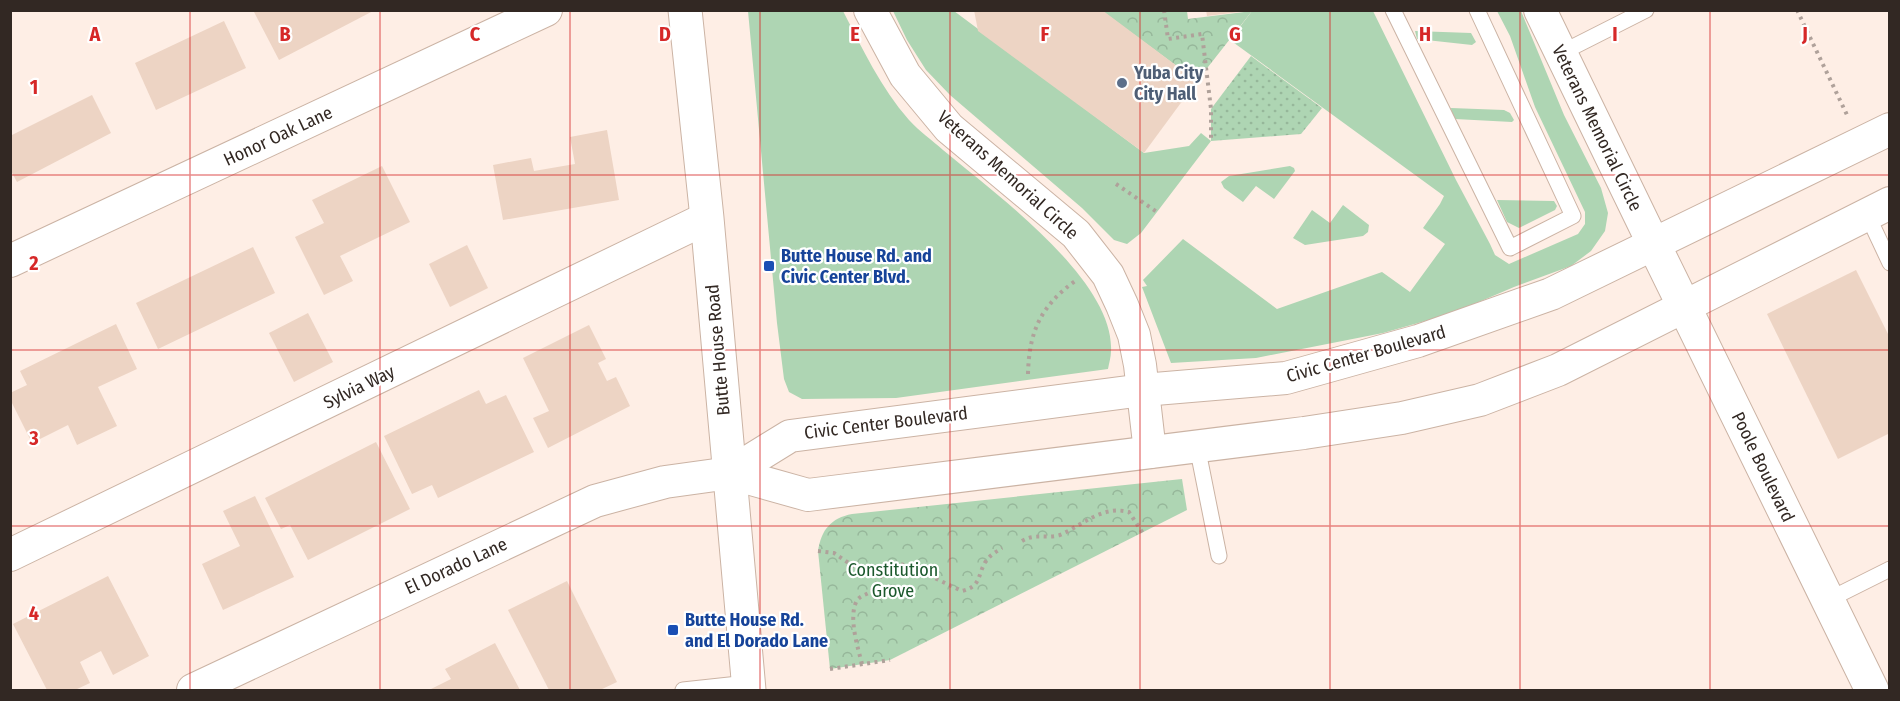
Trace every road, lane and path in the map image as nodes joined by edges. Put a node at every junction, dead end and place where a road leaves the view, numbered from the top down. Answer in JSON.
{"nodes":[{"id":1,"x":546,"y":10,"type":"edge"},
{"id":2,"x":685,"y":10,"type":"edge"},
{"id":3,"x":870,"y":10,"type":"edge"},
{"id":4,"x":1164,"y":10,"type":"edge"},
{"id":5,"x":1394,"y":10,"type":"edge"},
{"id":6,"x":1477,"y":10,"type":"edge"},
{"id":7,"x":1540,"y":10,"type":"edge"},
{"id":8,"x":1646,"y":10,"type":"edge"},
{"id":9,"x":1797,"y":10,"type":"edge"},
{"id":10,"x":1561,"y":53,"type":"junction"},
{"id":11,"x":1851,"y":123,"type":"dead end"},
{"id":12,"x":1890,"y":129,"type":"edge"},
{"id":13,"x":1211,"y":141,"type":"dead end"},
{"id":14,"x":1116,"y":184,"type":"dead end"},
{"id":15,"x":1878,"y":209,"type":"edge"},
{"id":16,"x":1157,"y":212,"type":"dead end"},
{"id":17,"x":707,"y":218,"type":"junction"},
{"id":18,"x":1654,"y":245,"type":"junction"},
{"id":19,"x":10,"y":261,"type":"edge"},
{"id":20,"x":1890,"y":263,"type":"edge"},
{"id":21,"x":1081,"y":277,"type":"dead end"},
{"id":22,"x":1684,"y":305,"type":"junction"},
{"id":23,"x":1028,"y":380,"type":"dead end"},
{"id":24,"x":1143,"y":390,"type":"junction"},
{"id":25,"x":1197,"y":446,"type":"junction"},
{"id":26,"x":1150,"y":452,"type":"junction"},
{"id":27,"x":730,"y":473,"type":"junction"},
{"id":28,"x":1144,"y":535,"type":"dead end"},
{"id":29,"x":1022,"y":541,"type":"dead end"},
{"id":30,"x":1002,"y":548,"type":"dead end"},
{"id":31,"x":818,"y":551,"type":"dead end"},
{"id":32,"x":10,"y":555,"type":"edge"},
{"id":33,"x":1219,"y":556,"type":"dead end"},
{"id":34,"x":1890,"y":569,"type":"edge"},
{"id":35,"x":884,"y":572,"type":"junction"},
{"id":36,"x":1828,"y":600,"type":"junction"},
{"id":37,"x":890,"y":660,"type":"dead end"},
{"id":38,"x":862,"y":664,"type":"junction"},
{"id":39,"x":830,"y":669,"type":"dead end"},
{"id":40,"x":748,"y":687,"type":"edge"},
{"id":41,"x":193,"y":690,"type":"edge"},
{"id":42,"x":683,"y":690,"type":"edge"},
{"id":43,"x":1872,"y":690,"type":"edge"}],
"edges":[{"from":1,"to":19,"type":"street","name":"Honor Oak Lane"},
{"from":2,"to":17,"type":"main road","name":"Butte House Road"},
{"from":3,"to":24,"type":"street","name":"Veterans Memorial Circle"},
{"from":4,"to":13,"type":"path"},
{"from":5,"to":6,"type":"lane"},
{"from":7,"to":10,"type":"street","name":"Veterans Memorial Circle"},
{"from":8,"to":10,"type":"lane"},
{"from":9,"to":11,"type":"path"},
{"from":10,"to":18,"type":"street","name":"Veterans Memorial Circle"},
{"from":12,"to":18,"type":"street","name":"Civic Center Boulevard"},
{"from":14,"to":16,"type":"path"},
{"from":15,"to":20,"type":"lane"},
{"from":15,"to":22,"type":"street"},
{"from":17,"to":27,"type":"main road","name":"Butte House Road"},
{"from":17,"to":32,"type":"street","name":"Sylvia Way"},
{"from":18,"to":22,"type":"main road","name":"Poole Boulevard"},
{"from":18,"to":24,"type":"street","name":"Civic Center Boulevard"},
{"from":21,"to":23,"type":"path"},
{"from":22,"to":25,"type":"street"},
{"from":22,"to":36,"type":"main road","name":"Poole Boulevard"},
{"from":24,"to":26,"type":"street","name":"Veterans Memorial Circle"},
{"from":24,"to":27,"type":"street","name":"Civic Center Boulevard"},
{"from":25,"to":26,"type":"street"},
{"from":25,"to":33,"type":"lane"},
{"from":26,"to":27,"type":"street"},
{"from":27,"to":40,"type":"main road","name":"Butte House Road"},
{"from":27,"to":41,"type":"street","name":"El Dorado Lane"},
{"from":28,"to":29,"type":"path"},
{"from":30,"to":35,"type":"path"},
{"from":31,"to":35,"type":"path"},
{"from":34,"to":36,"type":"lane"},
{"from":35,"to":38,"type":"path"},
{"from":36,"to":43,"type":"main road","name":"Poole Boulevard"},
{"from":37,"to":38,"type":"path"},
{"from":38,"to":39,"type":"path"},
{"from":40,"to":42,"type":"lane"}]}
